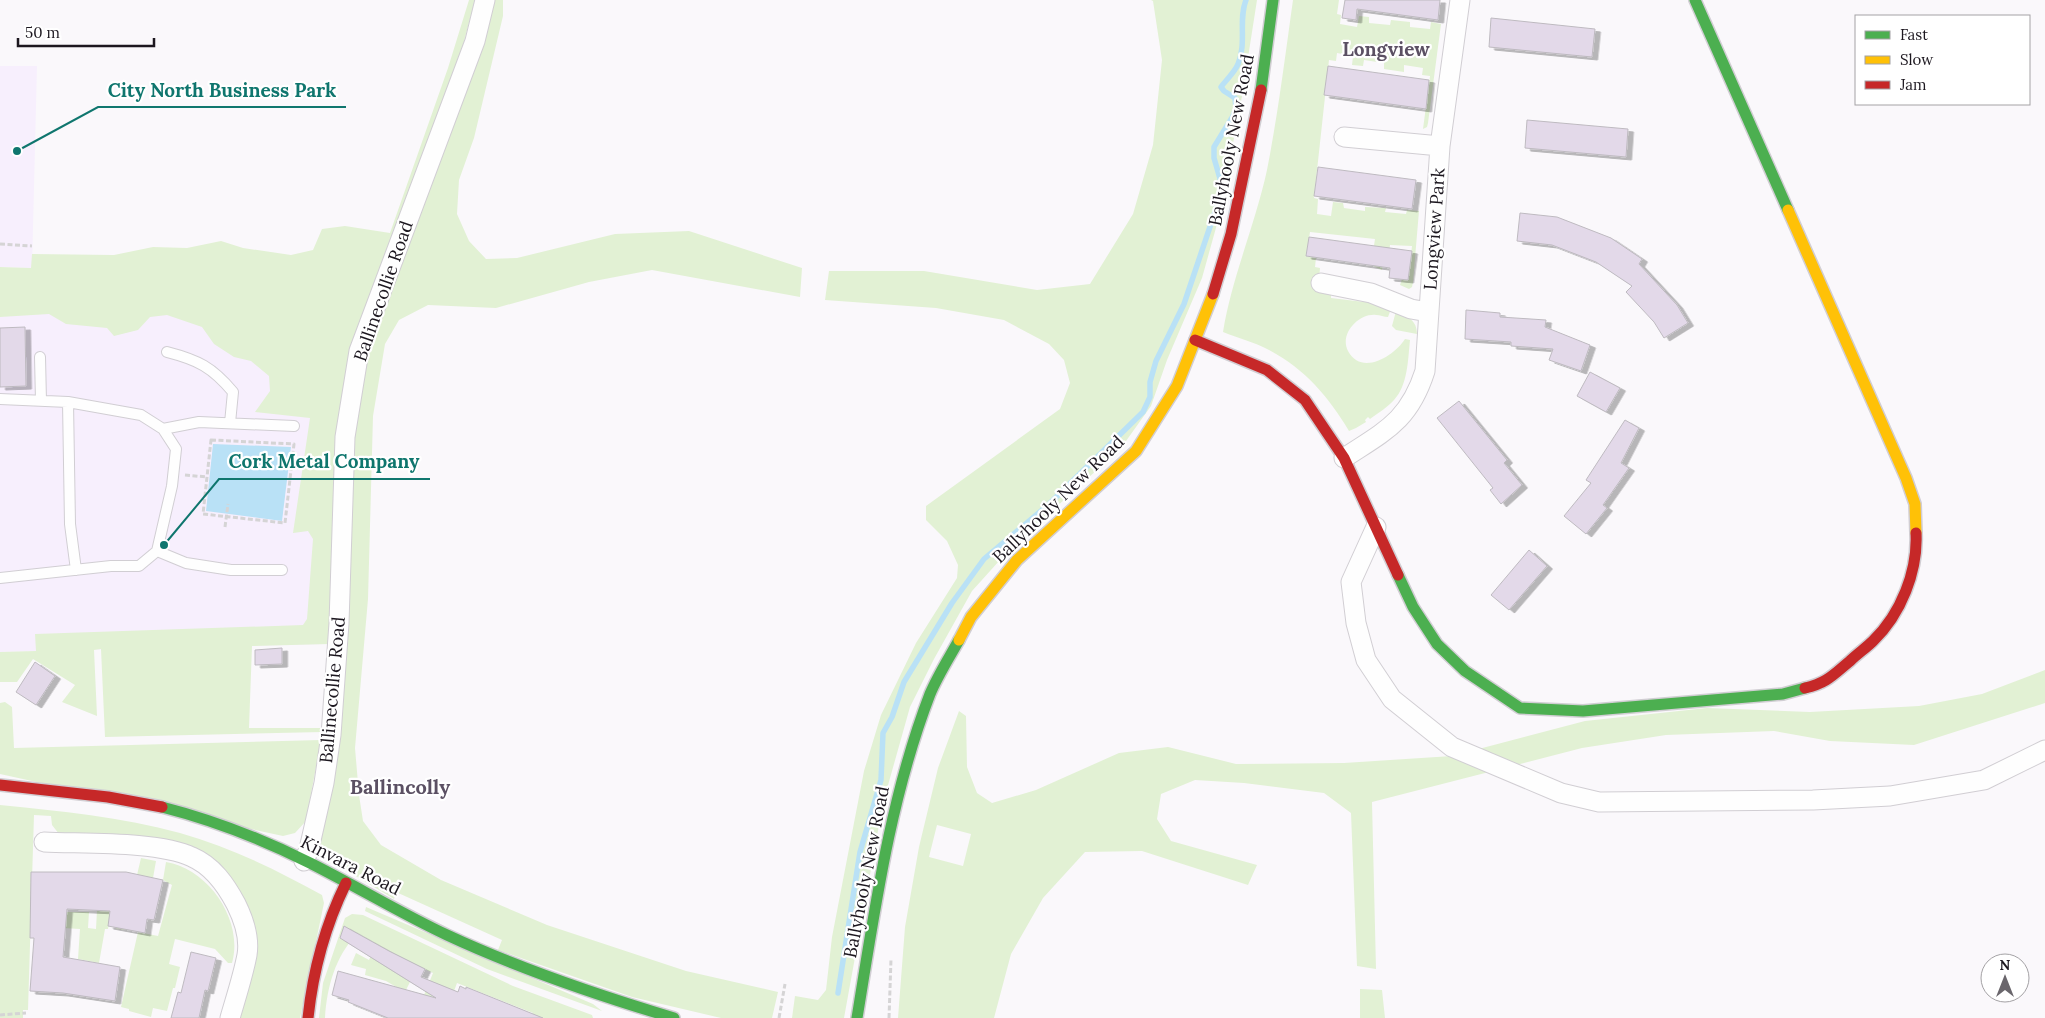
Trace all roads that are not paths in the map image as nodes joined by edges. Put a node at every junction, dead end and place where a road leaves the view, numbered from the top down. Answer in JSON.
{"nodes":[{"id":1,"x":485,"y":0,"type":"edge"},
{"id":2,"x":1273,"y":0,"type":"edge"},
{"id":3,"x":1460,"y":0,"type":"edge"},
{"id":4,"x":1695,"y":0,"type":"edge"},
{"id":5,"x":1344,"y":137,"type":"dead end"},
{"id":6,"x":1440,"y":146,"type":"junction"},
{"id":7,"x":1321,"y":283,"type":"dead end"},
{"id":8,"x":1428,"y":312,"type":"junction"},
{"id":9,"x":1195,"y":340,"type":"junction"},
{"id":10,"x":167,"y":352,"type":"dead end"},
{"id":11,"x":40,"y":357,"type":"dead end"},
{"id":12,"x":0,"y":399,"type":"edge"},
{"id":13,"x":41,"y":401,"type":"junction"},
{"id":14,"x":68,"y":402,"type":"junction"},
{"id":15,"x":230,"y":423,"type":"junction"},
{"id":16,"x":294,"y":426,"type":"dead end"},
{"id":17,"x":162,"y":428,"type":"junction"},
{"id":18,"x":1344,"y":458,"type":"junction"},
{"id":19,"x":1376,"y":527,"type":"junction"},
{"id":20,"x":157,"y":550,"type":"junction"},
{"id":21,"x":76,"y":570,"type":"junction"},
{"id":22,"x":282,"y":570,"type":"dead end"},
{"id":23,"x":0,"y":578,"type":"edge"},
{"id":24,"x":2045,"y":750,"type":"edge"},
{"id":25,"x":0,"y":785,"type":"edge"},
{"id":26,"x":44,"y":842,"type":"dead end"},
{"id":27,"x":304,"y":861,"type":"junction"},
{"id":28,"x":346,"y":883,"type":"junction"},
{"id":29,"x":625,"y":1011,"type":"edge"},
{"id":30,"x":230,"y":1018,"type":"edge"},
{"id":31,"x":308,"y":1018,"type":"edge"},
{"id":32,"x":674,"y":1018,"type":"edge"},
{"id":33,"x":857,"y":1018,"type":"edge"}],
"edges":[{"from":1,"to":27,"type":"street","name":"Ballinecollie Road"},
{"from":2,"to":9,"type":"street","name":"Ballyhooly New Road"},
{"from":3,"to":6,"type":"street","name":"Longview Park"},
{"from":4,"to":19,"type":"street"},
{"from":5,"to":6,"type":"street","name":"Longview Park"},
{"from":6,"to":8,"type":"street","name":"Longview Park"},
{"from":7,"to":8,"type":"street","name":"Longview Park"},
{"from":8,"to":18,"type":"street","name":"Longview Park"},
{"from":9,"to":18,"type":"street"},
{"from":9,"to":33,"type":"street","name":"Ballyhooly New Road"},
{"from":10,"to":15,"type":"lane"},
{"from":11,"to":13,"type":"lane"},
{"from":12,"to":13,"type":"lane"},
{"from":13,"to":14,"type":"lane"},
{"from":14,"to":17,"type":"lane"},
{"from":14,"to":21,"type":"lane"},
{"from":15,"to":16,"type":"lane"},
{"from":15,"to":17,"type":"lane"},
{"from":17,"to":20,"type":"lane"},
{"from":18,"to":19,"type":"street"},
{"from":19,"to":24,"type":"street"},
{"from":20,"to":21,"type":"lane"},
{"from":20,"to":22,"type":"lane"},
{"from":21,"to":23,"type":"lane"},
{"from":25,"to":27,"type":"street","name":"Kinvara Road"},
{"from":26,"to":30,"type":"street"},
{"from":27,"to":28,"type":"street","name":"Kinvara Road"},
{"from":28,"to":29,"type":"street","name":"Kinvara Road"},
{"from":28,"to":31,"type":"street"},
{"from":29,"to":32,"type":"street","name":"Kinvara Road"}]}
